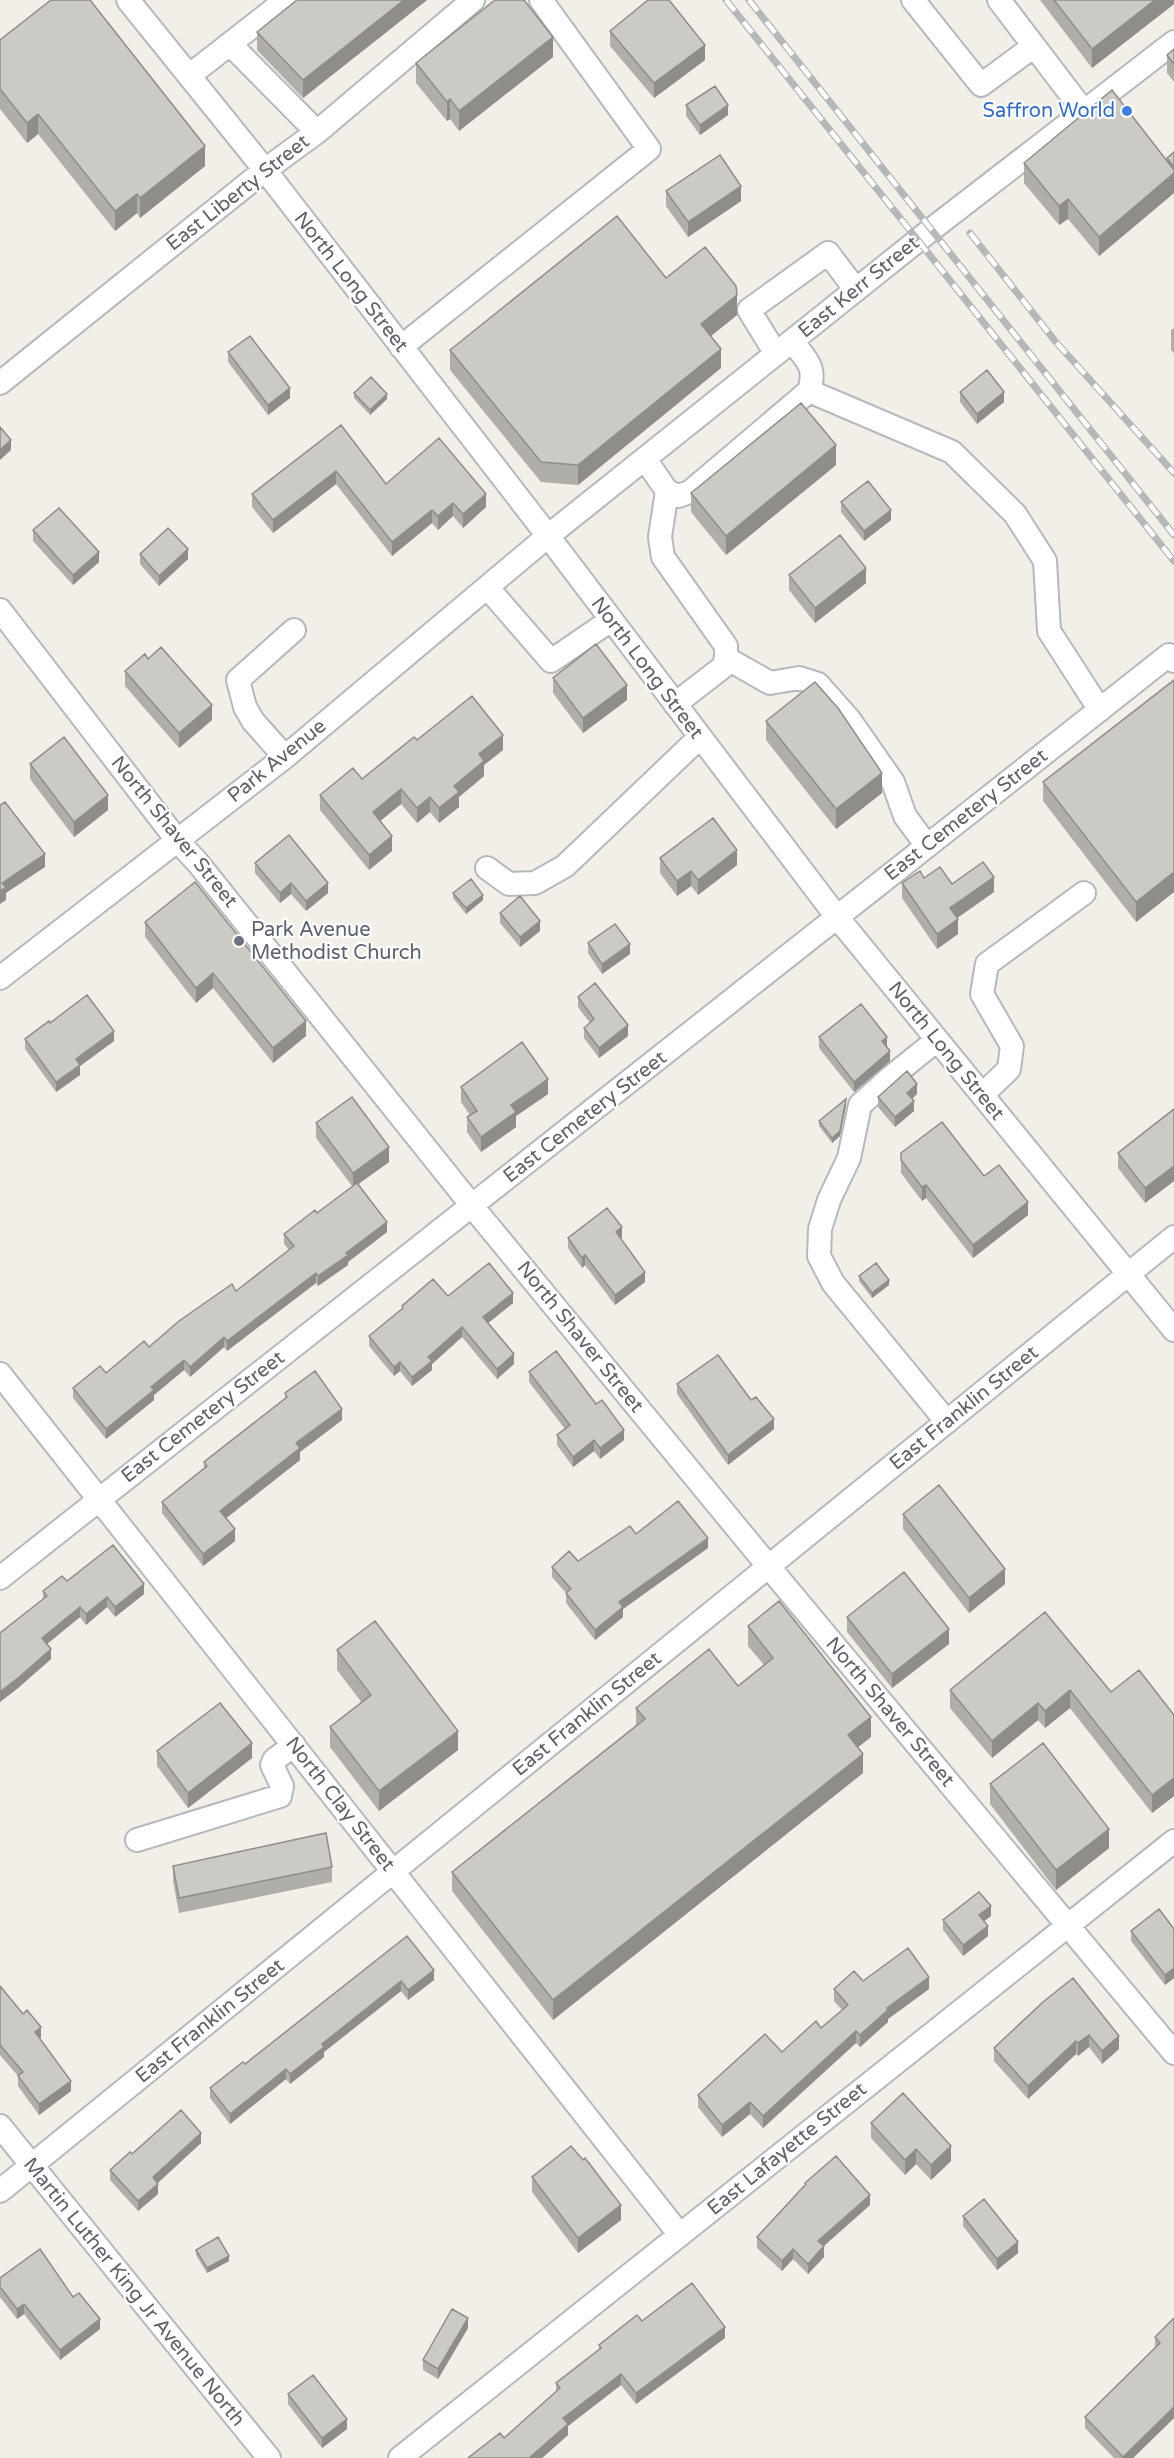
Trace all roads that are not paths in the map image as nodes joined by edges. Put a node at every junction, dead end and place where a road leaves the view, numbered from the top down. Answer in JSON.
{"nodes":[{"id":1,"x":128,"y":0,"type":"edge"},
{"id":2,"x":286,"y":0,"type":"edge"},
{"id":3,"x":473,"y":0,"type":"edge"},
{"id":4,"x":542,"y":0,"type":"edge"},
{"id":5,"x":913,"y":0,"type":"edge"},
{"id":6,"x":999,"y":0,"type":"edge"},
{"id":7,"x":230,"y":44,"type":"junction"},
{"id":8,"x":1034,"y":46,"type":"junction"},
{"id":9,"x":1173,"y":47,"type":"edge"},
{"id":10,"x":190,"y":75,"type":"junction"},
{"id":11,"x":1084,"y":113,"type":"junction"},
{"id":12,"x":317,"y":132,"type":"junction"},
{"id":13,"x":265,"y":170,"type":"junction"},
{"id":14,"x":856,"y":290,"type":"junction"},
{"id":15,"x":401,"y":347,"type":"junction"},
{"id":16,"x":784,"y":347,"type":"junction"},
{"id":17,"x":0,"y":383,"type":"edge"},
{"id":18,"x":808,"y":391,"type":"junction"},
{"id":19,"x":645,"y":459,"type":"junction"},
{"id":20,"x":667,"y":491,"type":"junction"},
{"id":21,"x":548,"y":536,"type":"junction"},
{"id":22,"x":487,"y":586,"type":"junction"},
{"id":23,"x":0,"y":610,"type":"edge"},
{"id":24,"x":611,"y":620,"type":"junction"},
{"id":25,"x":294,"y":630,"type":"dead end"},
{"id":26,"x":726,"y":658,"type":"junction"},
{"id":27,"x":1172,"y":658,"type":"edge"},
{"id":28,"x":675,"y":704,"type":"junction"},
{"id":29,"x":1100,"y":710,"type":"junction"},
{"id":30,"x":700,"y":737,"type":"junction"},
{"id":31,"x":285,"y":757,"type":"junction"},
{"id":32,"x":177,"y":840,"type":"junction"},
{"id":33,"x":927,"y":846,"type":"junction"},
{"id":34,"x":487,"y":868,"type":"dead end"},
{"id":35,"x":1084,"y":893,"type":"dead end"},
{"id":36,"x":837,"y":917,"type":"junction"},
{"id":37,"x":0,"y":978,"type":"edge"},
{"id":38,"x":937,"y":1040,"type":"junction"},
{"id":39,"x":982,"y":1095,"type":"junction"},
{"id":40,"x":472,"y":1206,"type":"junction"},
{"id":41,"x":1174,"y":1237,"type":"edge"},
{"id":42,"x":1129,"y":1274,"type":"junction"},
{"id":43,"x":1174,"y":1329,"type":"edge"},
{"id":44,"x":0,"y":1374,"type":"edge"},
{"id":45,"x":946,"y":1422,"type":"junction"},
{"id":46,"x":99,"y":1498,"type":"junction"},
{"id":47,"x":769,"y":1567,"type":"junction"},
{"id":48,"x":0,"y":1578,"type":"edge"},
{"id":49,"x":294,"y":1745,"type":"junction"},
{"id":50,"x":137,"y":1840,"type":"dead end"},
{"id":51,"x":1174,"y":1841,"type":"edge"},
{"id":52,"x":393,"y":1871,"type":"junction"},
{"id":53,"x":1068,"y":1925,"type":"junction"},
{"id":54,"x":1174,"y":2053,"type":"edge"},
{"id":55,"x":0,"y":2126,"type":"edge"},
{"id":56,"x":32,"y":2167,"type":"junction"},
{"id":57,"x":0,"y":2191,"type":"edge"},
{"id":58,"x":680,"y":2235,"type":"junction"},
{"id":59,"x":269,"y":2458,"type":"edge"},
{"id":60,"x":400,"y":2458,"type":"edge"}],
"edges":[{"from":1,"to":10,"type":"street","name":"North Long Street"},
{"from":2,"to":7,"type":"street"},
{"from":3,"to":12,"type":"street","name":"East Liberty Street"},
{"from":4,"to":15,"type":"street"},
{"from":5,"to":8,"type":"street"},
{"from":6,"to":8,"type":"street"},
{"from":7,"to":10,"type":"street"},
{"from":7,"to":12,"type":"street"},
{"from":8,"to":11,"type":"street"},
{"from":9,"to":11,"type":"street","name":"East Kerr Street"},
{"from":10,"to":13,"type":"street","name":"North Long Street"},
{"from":11,"to":14,"type":"street","name":"East Kerr Street"},
{"from":12,"to":13,"type":"street","name":"East Liberty Street"},
{"from":13,"to":15,"type":"street","name":"North Long Street"},
{"from":13,"to":17,"type":"street","name":"East Liberty Street"},
{"from":14,"to":16,"type":"street","name":"East Kerr Street"},
{"from":14,"to":16,"type":"street"},
{"from":15,"to":21,"type":"street","name":"North Long Street"},
{"from":16,"to":18,"type":"street"},
{"from":16,"to":19,"type":"street","name":"East Kerr Street"},
{"from":18,"to":20,"type":"street"},
{"from":18,"to":29,"type":"street"},
{"from":19,"to":20,"type":"street"},
{"from":19,"to":21,"type":"street","name":"East Kerr Street"},
{"from":20,"to":26,"type":"street"},
{"from":21,"to":22,"type":"street","name":"Park Avenue"},
{"from":21,"to":24,"type":"street","name":"North Long Street"},
{"from":22,"to":24,"type":"street"},
{"from":22,"to":31,"type":"street","name":"Park Avenue"},
{"from":23,"to":32,"type":"street","name":"North Shaver Street"},
{"from":24,"to":28,"type":"street","name":"North Long Street"},
{"from":25,"to":31,"type":"street"},
{"from":26,"to":28,"type":"street"},
{"from":26,"to":33,"type":"street"},
{"from":27,"to":29,"type":"street","name":"East Cemetery Street"},
{"from":28,"to":30,"type":"street","name":"North Long Street"},
{"from":29,"to":33,"type":"street","name":"East Cemetery Street"},
{"from":30,"to":34,"type":"street"},
{"from":30,"to":36,"type":"street","name":"North Long Street"},
{"from":31,"to":32,"type":"street","name":"Park Avenue"},
{"from":32,"to":37,"type":"street","name":"Park Avenue"},
{"from":32,"to":40,"type":"street","name":"North Shaver Street"},
{"from":33,"to":36,"type":"street","name":"East Cemetery Street"},
{"from":35,"to":39,"type":"street"},
{"from":36,"to":38,"type":"street","name":"North Long Street"},
{"from":36,"to":40,"type":"street","name":"East Cemetery Street"},
{"from":38,"to":39,"type":"street","name":"North Long Street"},
{"from":38,"to":45,"type":"street"},
{"from":39,"to":42,"type":"street","name":"North Long Street"},
{"from":40,"to":46,"type":"street","name":"East Cemetery Street"},
{"from":40,"to":47,"type":"street","name":"North Shaver Street"},
{"from":41,"to":42,"type":"street","name":"East Franklin Street"},
{"from":42,"to":43,"type":"street","name":"North Long Street"},
{"from":42,"to":45,"type":"street","name":"East Franklin Street"},
{"from":44,"to":46,"type":"street","name":"North Clay Street"},
{"from":45,"to":47,"type":"street","name":"East Franklin Street"},
{"from":46,"to":48,"type":"street","name":"East Cemetery Street"},
{"from":46,"to":49,"type":"street","name":"North Clay Street"},
{"from":47,"to":52,"type":"street","name":"East Franklin Street"},
{"from":47,"to":53,"type":"street","name":"North Shaver Street"},
{"from":49,"to":50,"type":"street"},
{"from":49,"to":52,"type":"street","name":"North Clay Street"},
{"from":51,"to":53,"type":"street","name":"East Lafayette Street"},
{"from":52,"to":56,"type":"street","name":"East Franklin Street"},
{"from":52,"to":58,"type":"street","name":"North Clay Street"},
{"from":53,"to":54,"type":"street","name":"North Shaver Street"},
{"from":53,"to":58,"type":"street","name":"East Lafayette Street"},
{"from":55,"to":56,"type":"street","name":"Martin Luther King Jr Avenue North"},
{"from":56,"to":57,"type":"street","name":"East Franklin Street"},
{"from":56,"to":59,"type":"street","name":"Martin Luther King Jr Avenue North"},
{"from":58,"to":60,"type":"street","name":"East Lafayette Street"}]}
